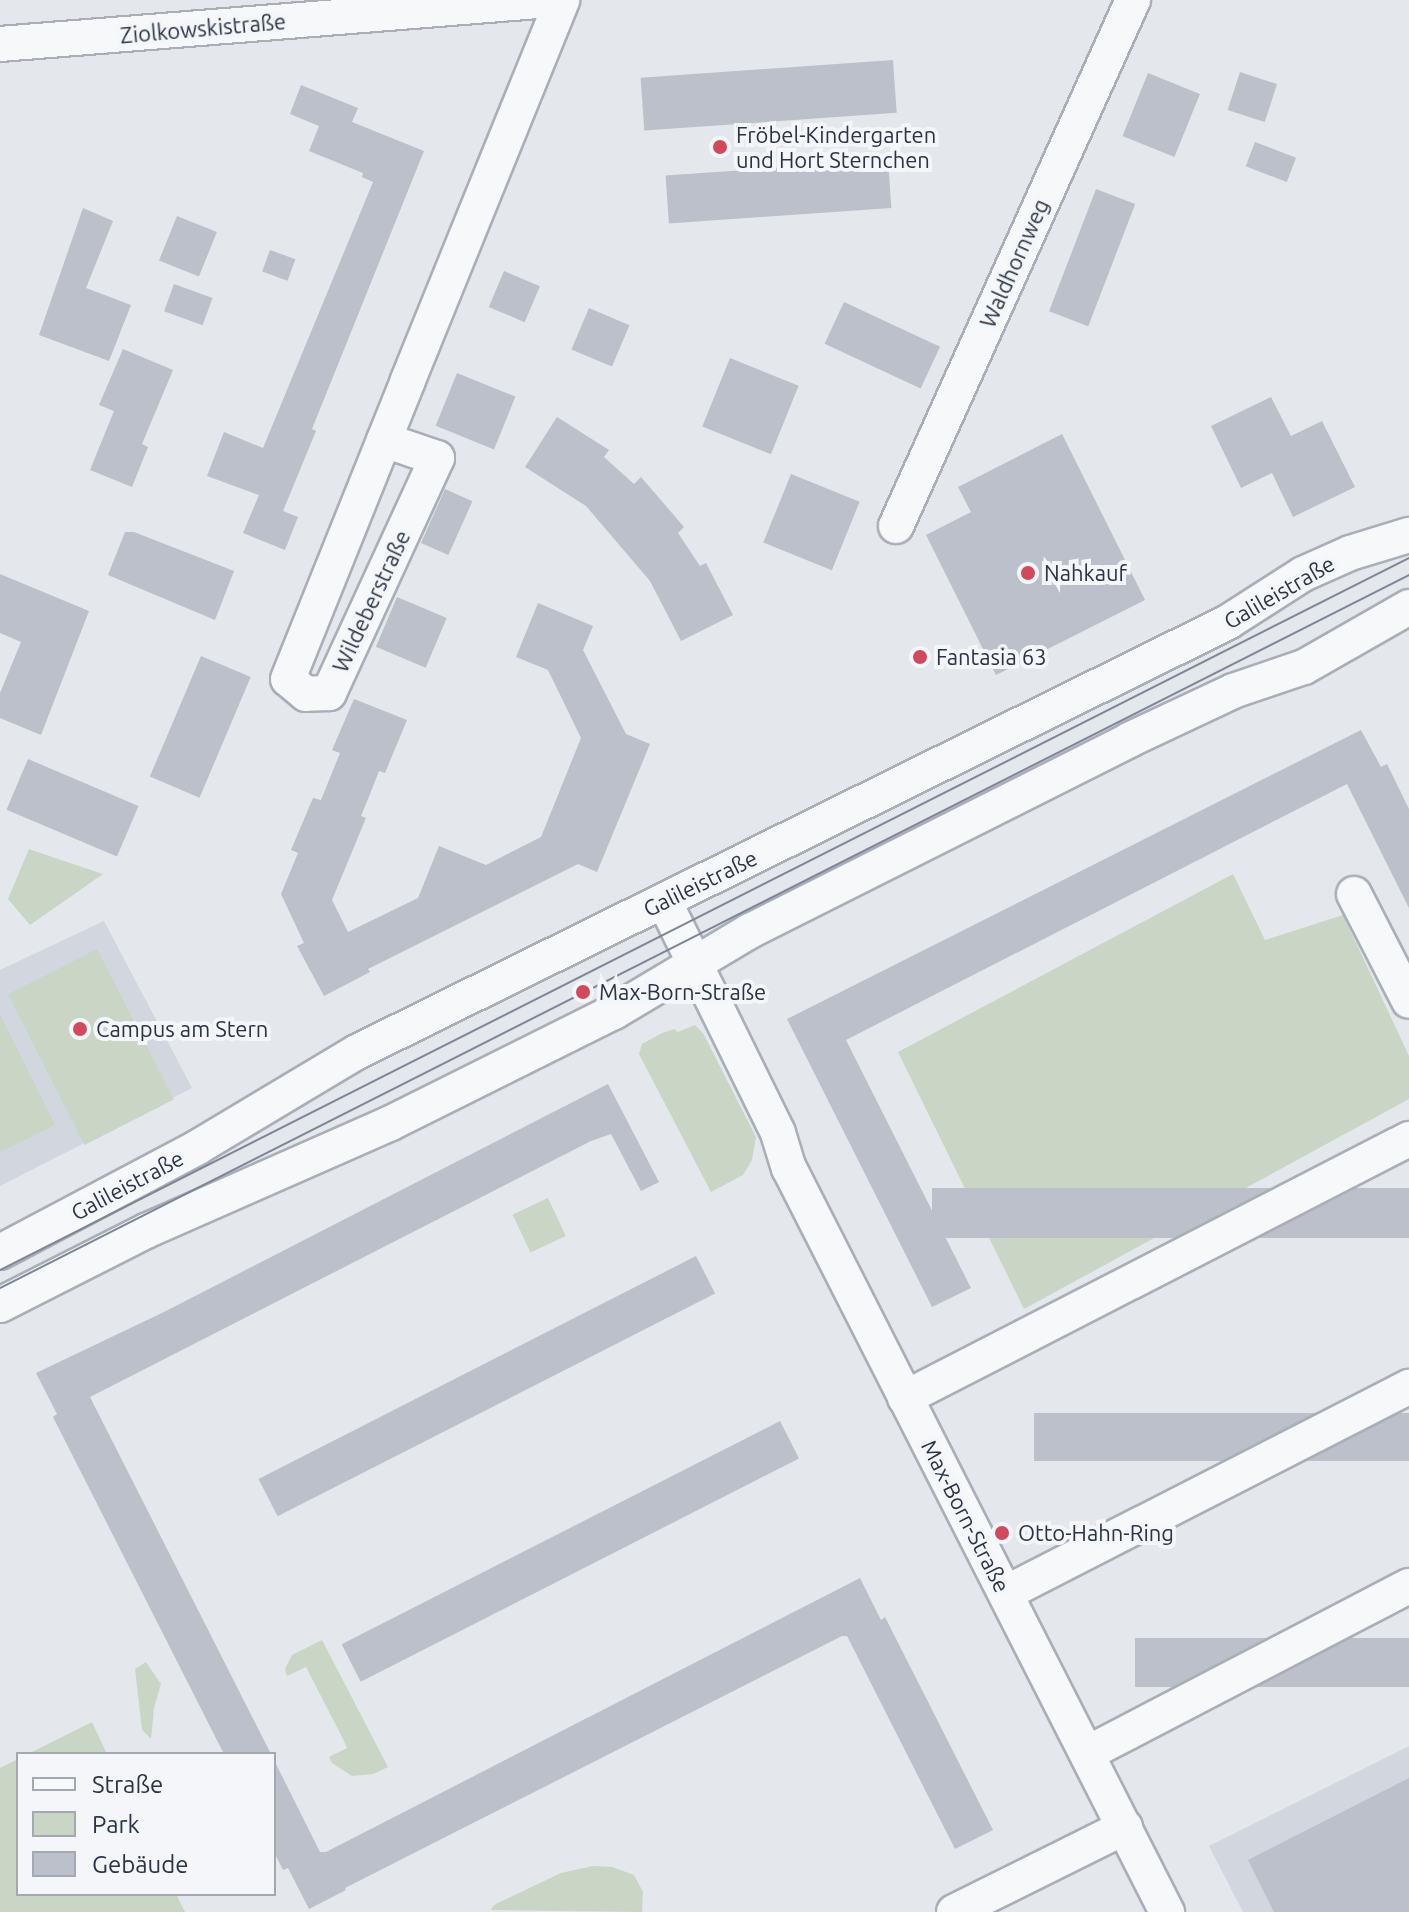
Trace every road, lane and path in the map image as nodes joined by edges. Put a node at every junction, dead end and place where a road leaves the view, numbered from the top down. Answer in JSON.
{"nodes":[{"id":1,"x":550,"y":0,"type":"edge"},
{"id":2,"x":562,"y":0,"type":"edge"},
{"id":3,"x":1133,"y":0,"type":"edge"},
{"id":4,"x":2,"y":49,"type":"edge"},
{"id":5,"x":384,"y":440,"type":"junction"},
{"id":6,"x":896,"y":526,"type":"dead end"},
{"id":7,"x":1409,"y":535,"type":"edge"},
{"id":8,"x":1409,"y":607,"type":"edge"},
{"id":9,"x":1354,"y":894,"type":"dead end"},
{"id":10,"x":664,"y":901,"type":"junction"},
{"id":11,"x":696,"y":966,"type":"junction"},
{"id":12,"x":1409,"y":1001,"type":"edge"},
{"id":13,"x":1409,"y":1139,"type":"edge"},
{"id":14,"x":0,"y":1252,"type":"edge"},
{"id":15,"x":0,"y":1305,"type":"edge"},
{"id":16,"x":1409,"y":1387,"type":"edge"},
{"id":17,"x":905,"y":1398,"type":"junction"},
{"id":18,"x":1409,"y":1586,"type":"edge"},
{"id":19,"x":1006,"y":1593,"type":"junction"},
{"id":20,"x":1088,"y":1753,"type":"junction"},
{"id":21,"x":1125,"y":1827,"type":"junction"},
{"id":22,"x":954,"y":1912,"type":"edge"},
{"id":23,"x":1167,"y":1912,"type":"edge"}],
"edges":[{"from":1,"to":4,"type":"street","name":"Ziolkowskistraße"},
{"from":2,"to":5,"type":"street","name":"Wildeberstraße"},
{"from":3,"to":6,"type":"street","name":"Waldhornweg"},
{"from":5,"to":5,"type":"street","name":"Wildeberstraße"},
{"from":7,"to":10,"type":"street","name":"Galileistraße"},
{"from":8,"to":11,"type":"street"},
{"from":9,"to":12,"type":"street"},
{"from":10,"to":11,"type":"street","name":"Max-Born-Straße"},
{"from":10,"to":14,"type":"street","name":"Galileistraße"},
{"from":11,"to":15,"type":"street"},
{"from":11,"to":17,"type":"street","name":"Max-Born-Straße"},
{"from":13,"to":17,"type":"street"},
{"from":16,"to":19,"type":"street"},
{"from":17,"to":19,"type":"street","name":"Max-Born-Straße"},
{"from":18,"to":20,"type":"street"},
{"from":19,"to":20,"type":"street","name":"Max-Born-Straße"},
{"from":20,"to":21,"type":"street","name":"Max-Born-Straße"},
{"from":21,"to":22,"type":"street"},
{"from":21,"to":23,"type":"street","name":"Max-Born-Straße"}]}
